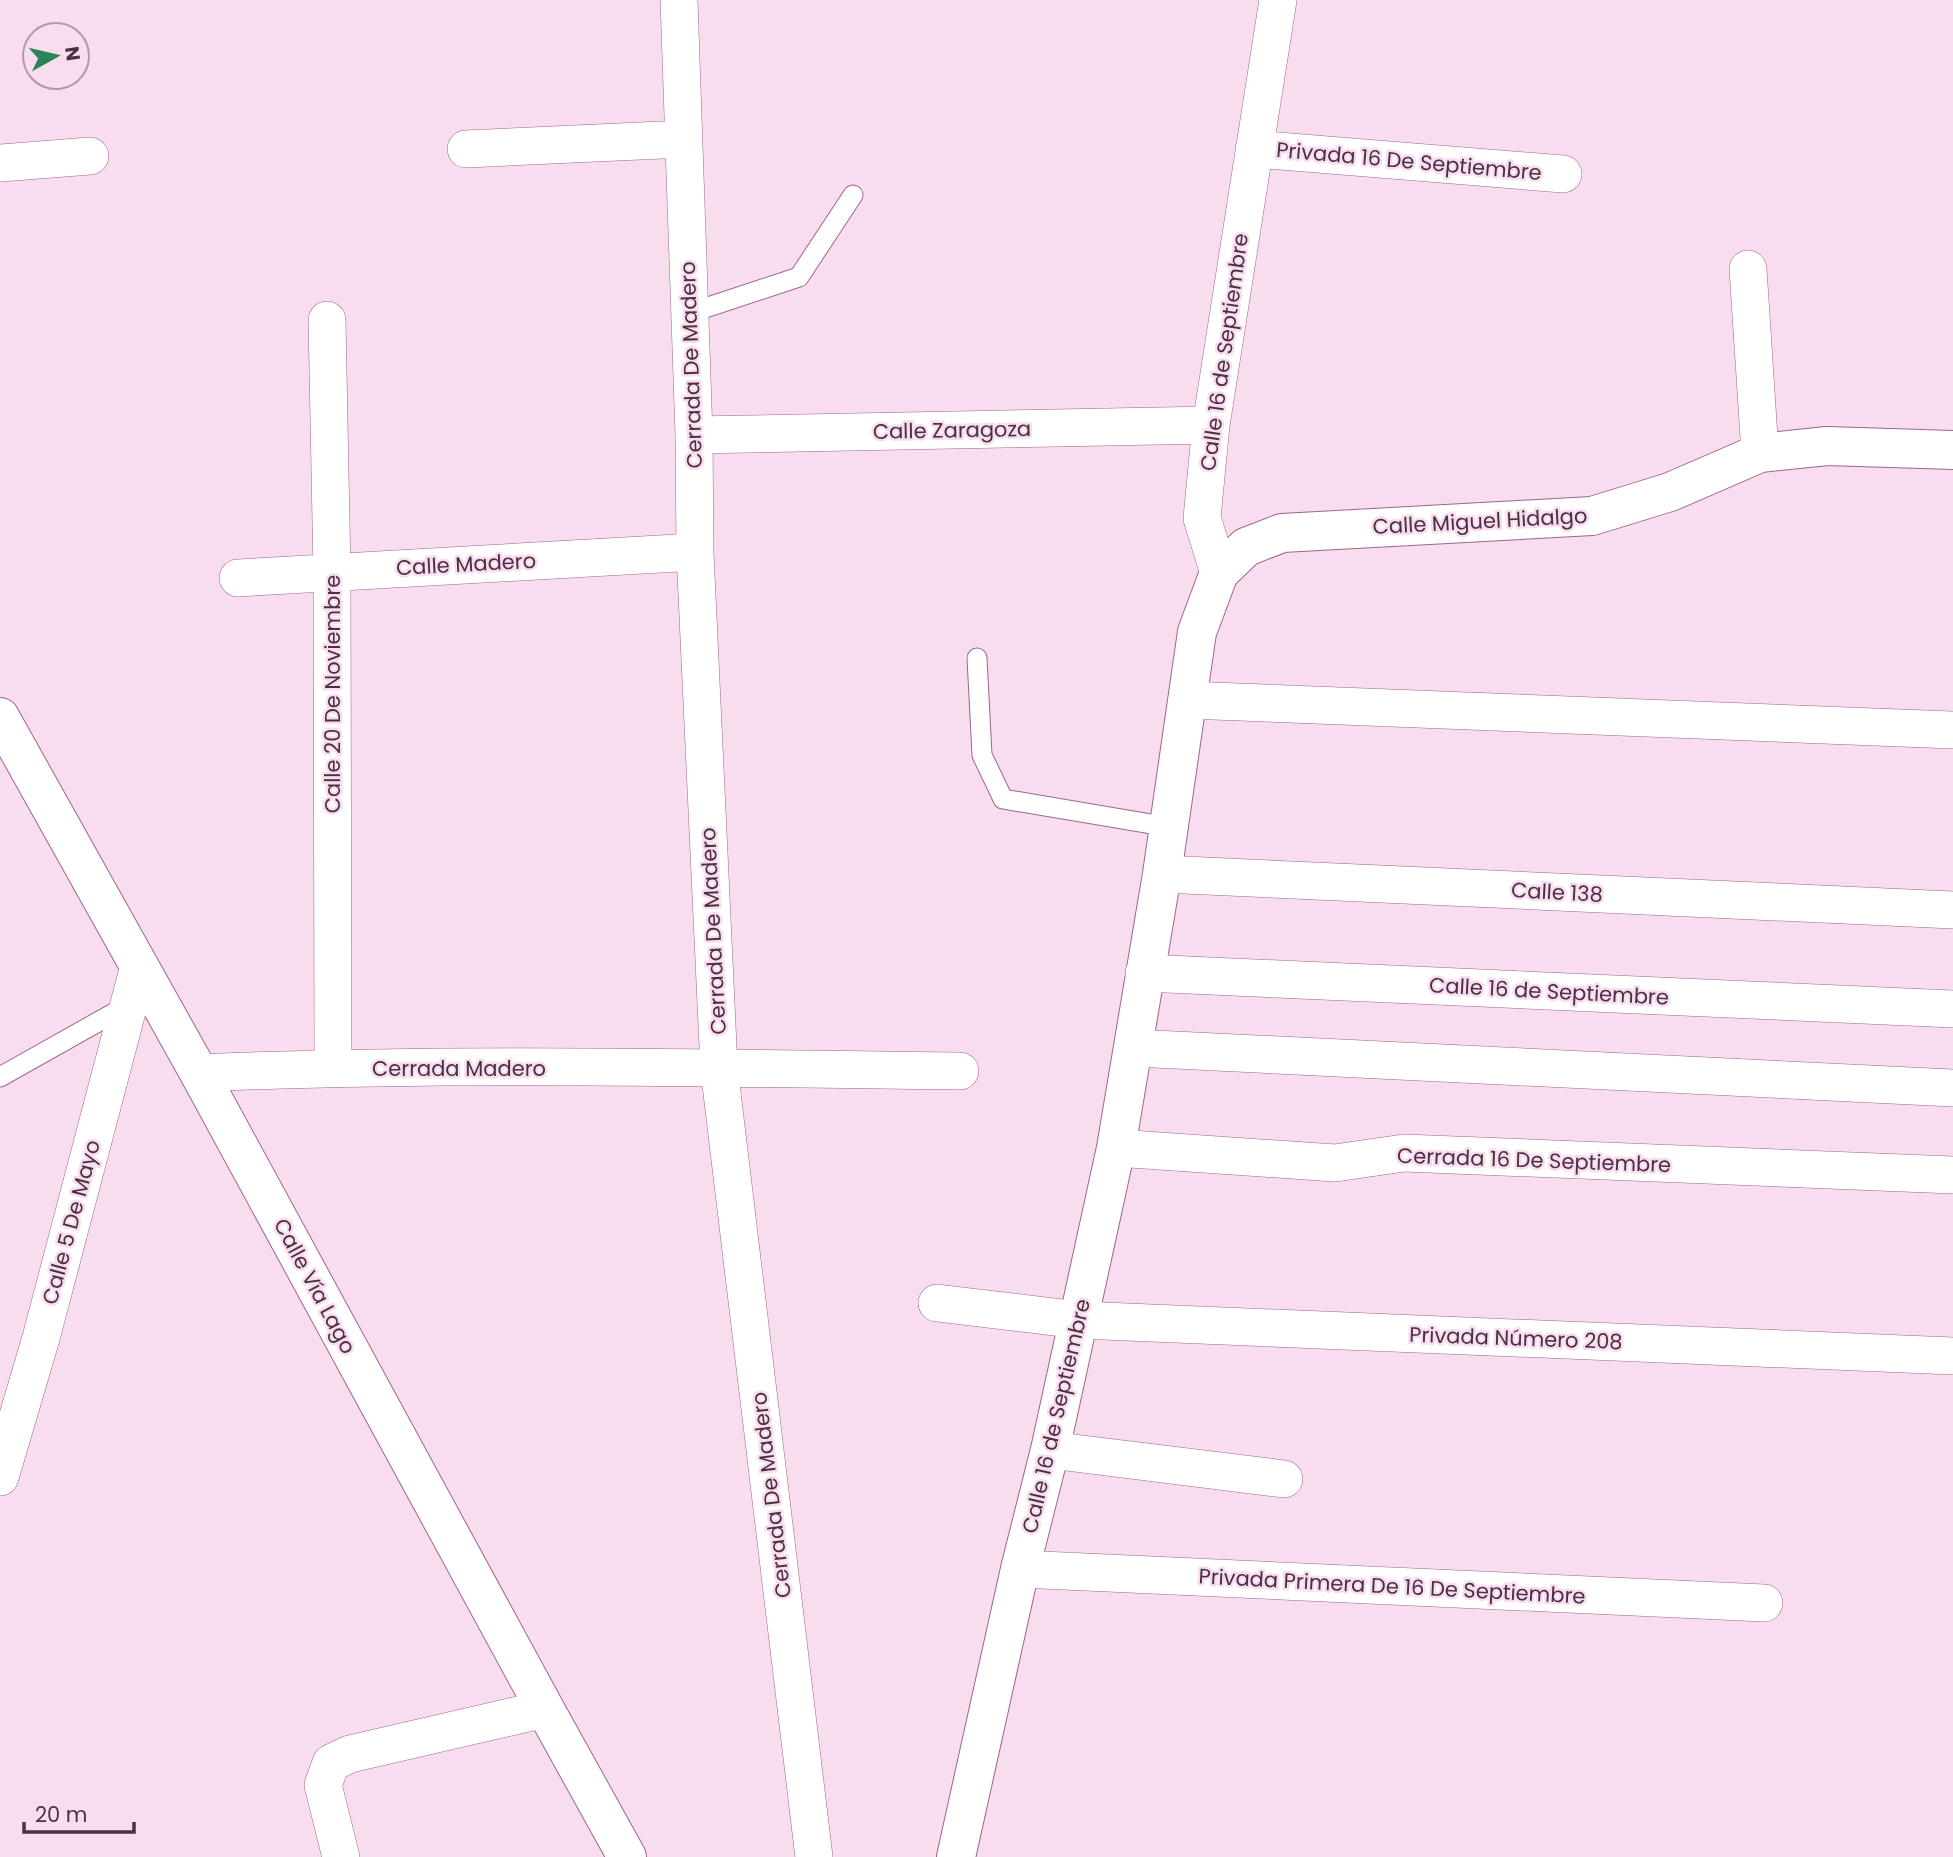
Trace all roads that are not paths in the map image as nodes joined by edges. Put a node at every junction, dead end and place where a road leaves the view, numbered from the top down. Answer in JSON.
{"nodes":[{"id":1,"x":679,"y":0,"type":"edge"},
{"id":2,"x":1278,"y":0,"type":"edge"},
{"id":3,"x":684,"y":139,"type":"junction"},
{"id":4,"x":466,"y":149,"type":"dead end"},
{"id":5,"x":1254,"y":149,"type":"junction"},
{"id":6,"x":90,"y":156,"type":"dead end"},
{"id":7,"x":0,"y":163,"type":"edge"},
{"id":8,"x":1563,"y":174,"type":"dead end"},
{"id":9,"x":853,"y":195,"type":"dead end"},
{"id":10,"x":1748,"y":269,"type":"dead end"},
{"id":11,"x":690,"y":313,"type":"junction"},
{"id":12,"x":327,"y":320,"type":"dead end"},
{"id":13,"x":1211,"y":425,"type":"junction"},
{"id":14,"x":694,"y":435,"type":"junction"},
{"id":15,"x":1953,"y":450,"type":"edge"},
{"id":16,"x":1760,"y":453,"type":"junction"},
{"id":17,"x":695,"y":552,"type":"junction"},
{"id":18,"x":332,"y":572,"type":"junction"},
{"id":19,"x":1219,"y":573,"type":"junction"},
{"id":20,"x":237,"y":579,"type":"dead end"},
{"id":21,"x":977,"y":658,"type":"dead end"},
{"id":22,"x":1187,"y":700,"type":"junction"},
{"id":23,"x":0,"y":717,"type":"edge"},
{"id":24,"x":1953,"y":730,"type":"edge"},
{"id":25,"x":1169,"y":827,"type":"junction"},
{"id":26,"x":1162,"y":874,"type":"junction"},
{"id":27,"x":1953,"y":910,"type":"edge"},
{"id":28,"x":139,"y":966,"type":"junction"},
{"id":29,"x":1144,"y":973,"type":"junction"},
{"id":30,"x":129,"y":1004,"type":"junction"},
{"id":31,"x":1953,"y":1009,"type":"edge"},
{"id":32,"x":1133,"y":1048,"type":"junction"},
{"id":33,"x":333,"y":1068,"type":"junction"},
{"id":34,"x":719,"y":1068,"type":"junction"},
{"id":35,"x":960,"y":1071,"type":"dead end"},
{"id":36,"x":200,"y":1073,"type":"junction"},
{"id":37,"x":0,"y":1077,"type":"edge"},
{"id":38,"x":1953,"y":1088,"type":"edge"},
{"id":39,"x":1116,"y":1148,"type":"junction"},
{"id":40,"x":1953,"y":1175,"type":"edge"},
{"id":41,"x":937,"y":1303,"type":"dead end"},
{"id":42,"x":1079,"y":1320,"type":"junction"},
{"id":43,"x":1953,"y":1356,"type":"edge"},
{"id":44,"x":1050,"y":1450,"type":"junction"},
{"id":45,"x":0,"y":1477,"type":"edge"},
{"id":46,"x":1284,"y":1479,"type":"dead end"},
{"id":47,"x":1020,"y":1569,"type":"junction"},
{"id":48,"x":1764,"y":1603,"type":"dead end"},
{"id":49,"x":545,"y":1709,"type":"junction"},
{"id":50,"x":341,"y":1857,"type":"edge"},
{"id":51,"x":627,"y":1857,"type":"edge"},
{"id":52,"x":814,"y":1857,"type":"edge"},
{"id":53,"x":956,"y":1857,"type":"edge"}],
"edges":[{"from":1,"to":3,"type":"street","name":"Cerrada De Madero"},
{"from":2,"to":5,"type":"street","name":"Calle 16 de Septiembre"},
{"from":3,"to":4,"type":"street"},
{"from":3,"to":11,"type":"street","name":"Cerrada De Madero"},
{"from":5,"to":8,"type":"street","name":"Privada 16 De Septiembre"},
{"from":5,"to":13,"type":"street","name":"Calle 16 de Septiembre"},
{"from":6,"to":7,"type":"street"},
{"from":9,"to":11,"type":"lane"},
{"from":10,"to":16,"type":"street"},
{"from":11,"to":14,"type":"street","name":"Cerrada De Madero"},
{"from":12,"to":18,"type":"street","name":"Calle 20 De Noviembre"},
{"from":13,"to":14,"type":"street","name":"Calle Zaragoza"},
{"from":13,"to":19,"type":"street","name":"Calle 16 de Septiembre"},
{"from":14,"to":17,"type":"street","name":"Cerrada De Madero"},
{"from":15,"to":16,"type":"street","name":"Calle Miguel Hidalgo"},
{"from":16,"to":19,"type":"street","name":"Calle Miguel Hidalgo"},
{"from":17,"to":18,"type":"street","name":"Calle Madero"},
{"from":17,"to":34,"type":"street","name":"Cerrada De Madero"},
{"from":18,"to":20,"type":"street","name":"Calle Madero"},
{"from":18,"to":33,"type":"street","name":"Calle 20 De Noviembre"},
{"from":19,"to":22,"type":"street","name":"Calle 16 de Septiembre"},
{"from":21,"to":25,"type":"lane"},
{"from":22,"to":24,"type":"street"},
{"from":22,"to":25,"type":"street","name":"Calle 16 de Septiembre"},
{"from":23,"to":28,"type":"street","name":"Calle Vía Lago"},
{"from":25,"to":26,"type":"street","name":"Calle 16 de Septiembre"},
{"from":26,"to":27,"type":"street","name":"Calle 138"},
{"from":26,"to":29,"type":"street","name":"Calle 16 de Septiembre"},
{"from":28,"to":30,"type":"street","name":"Calle 5 De Mayo"},
{"from":28,"to":36,"type":"street","name":"Calle Vía Lago"},
{"from":29,"to":31,"type":"street","name":"Calle 16 de Septiembre"},
{"from":29,"to":32,"type":"street","name":"Calle 16 de Septiembre"},
{"from":30,"to":37,"type":"lane"},
{"from":30,"to":45,"type":"street","name":"Calle 5 De Mayo"},
{"from":32,"to":38,"type":"street"},
{"from":32,"to":39,"type":"street","name":"Calle 16 de Septiembre"},
{"from":33,"to":34,"type":"street","name":"Cerrada Madero"},
{"from":33,"to":36,"type":"street","name":"Cerrada Madero"},
{"from":34,"to":35,"type":"street","name":"Cerrada Madero"},
{"from":34,"to":52,"type":"street","name":"Cerrada De Madero"},
{"from":36,"to":49,"type":"street","name":"Calle Vía Lago"},
{"from":39,"to":40,"type":"street","name":"Cerrada 16 De Septiembre"},
{"from":39,"to":42,"type":"street","name":"Calle 16 de Septiembre"},
{"from":41,"to":42,"type":"street","name":"Privada Número 208"},
{"from":42,"to":43,"type":"street","name":"Privada Número 208"},
{"from":42,"to":44,"type":"street","name":"Calle 16 de Septiembre"},
{"from":44,"to":46,"type":"street"},
{"from":44,"to":47,"type":"street","name":"Calle 16 de Septiembre"},
{"from":47,"to":48,"type":"street","name":"Privada Primera De 16 De Septiembre"},
{"from":47,"to":53,"type":"street","name":"Calle 16 de Septiembre"},
{"from":49,"to":50,"type":"street"},
{"from":49,"to":51,"type":"street","name":"Calle Vía Lago"}]}
